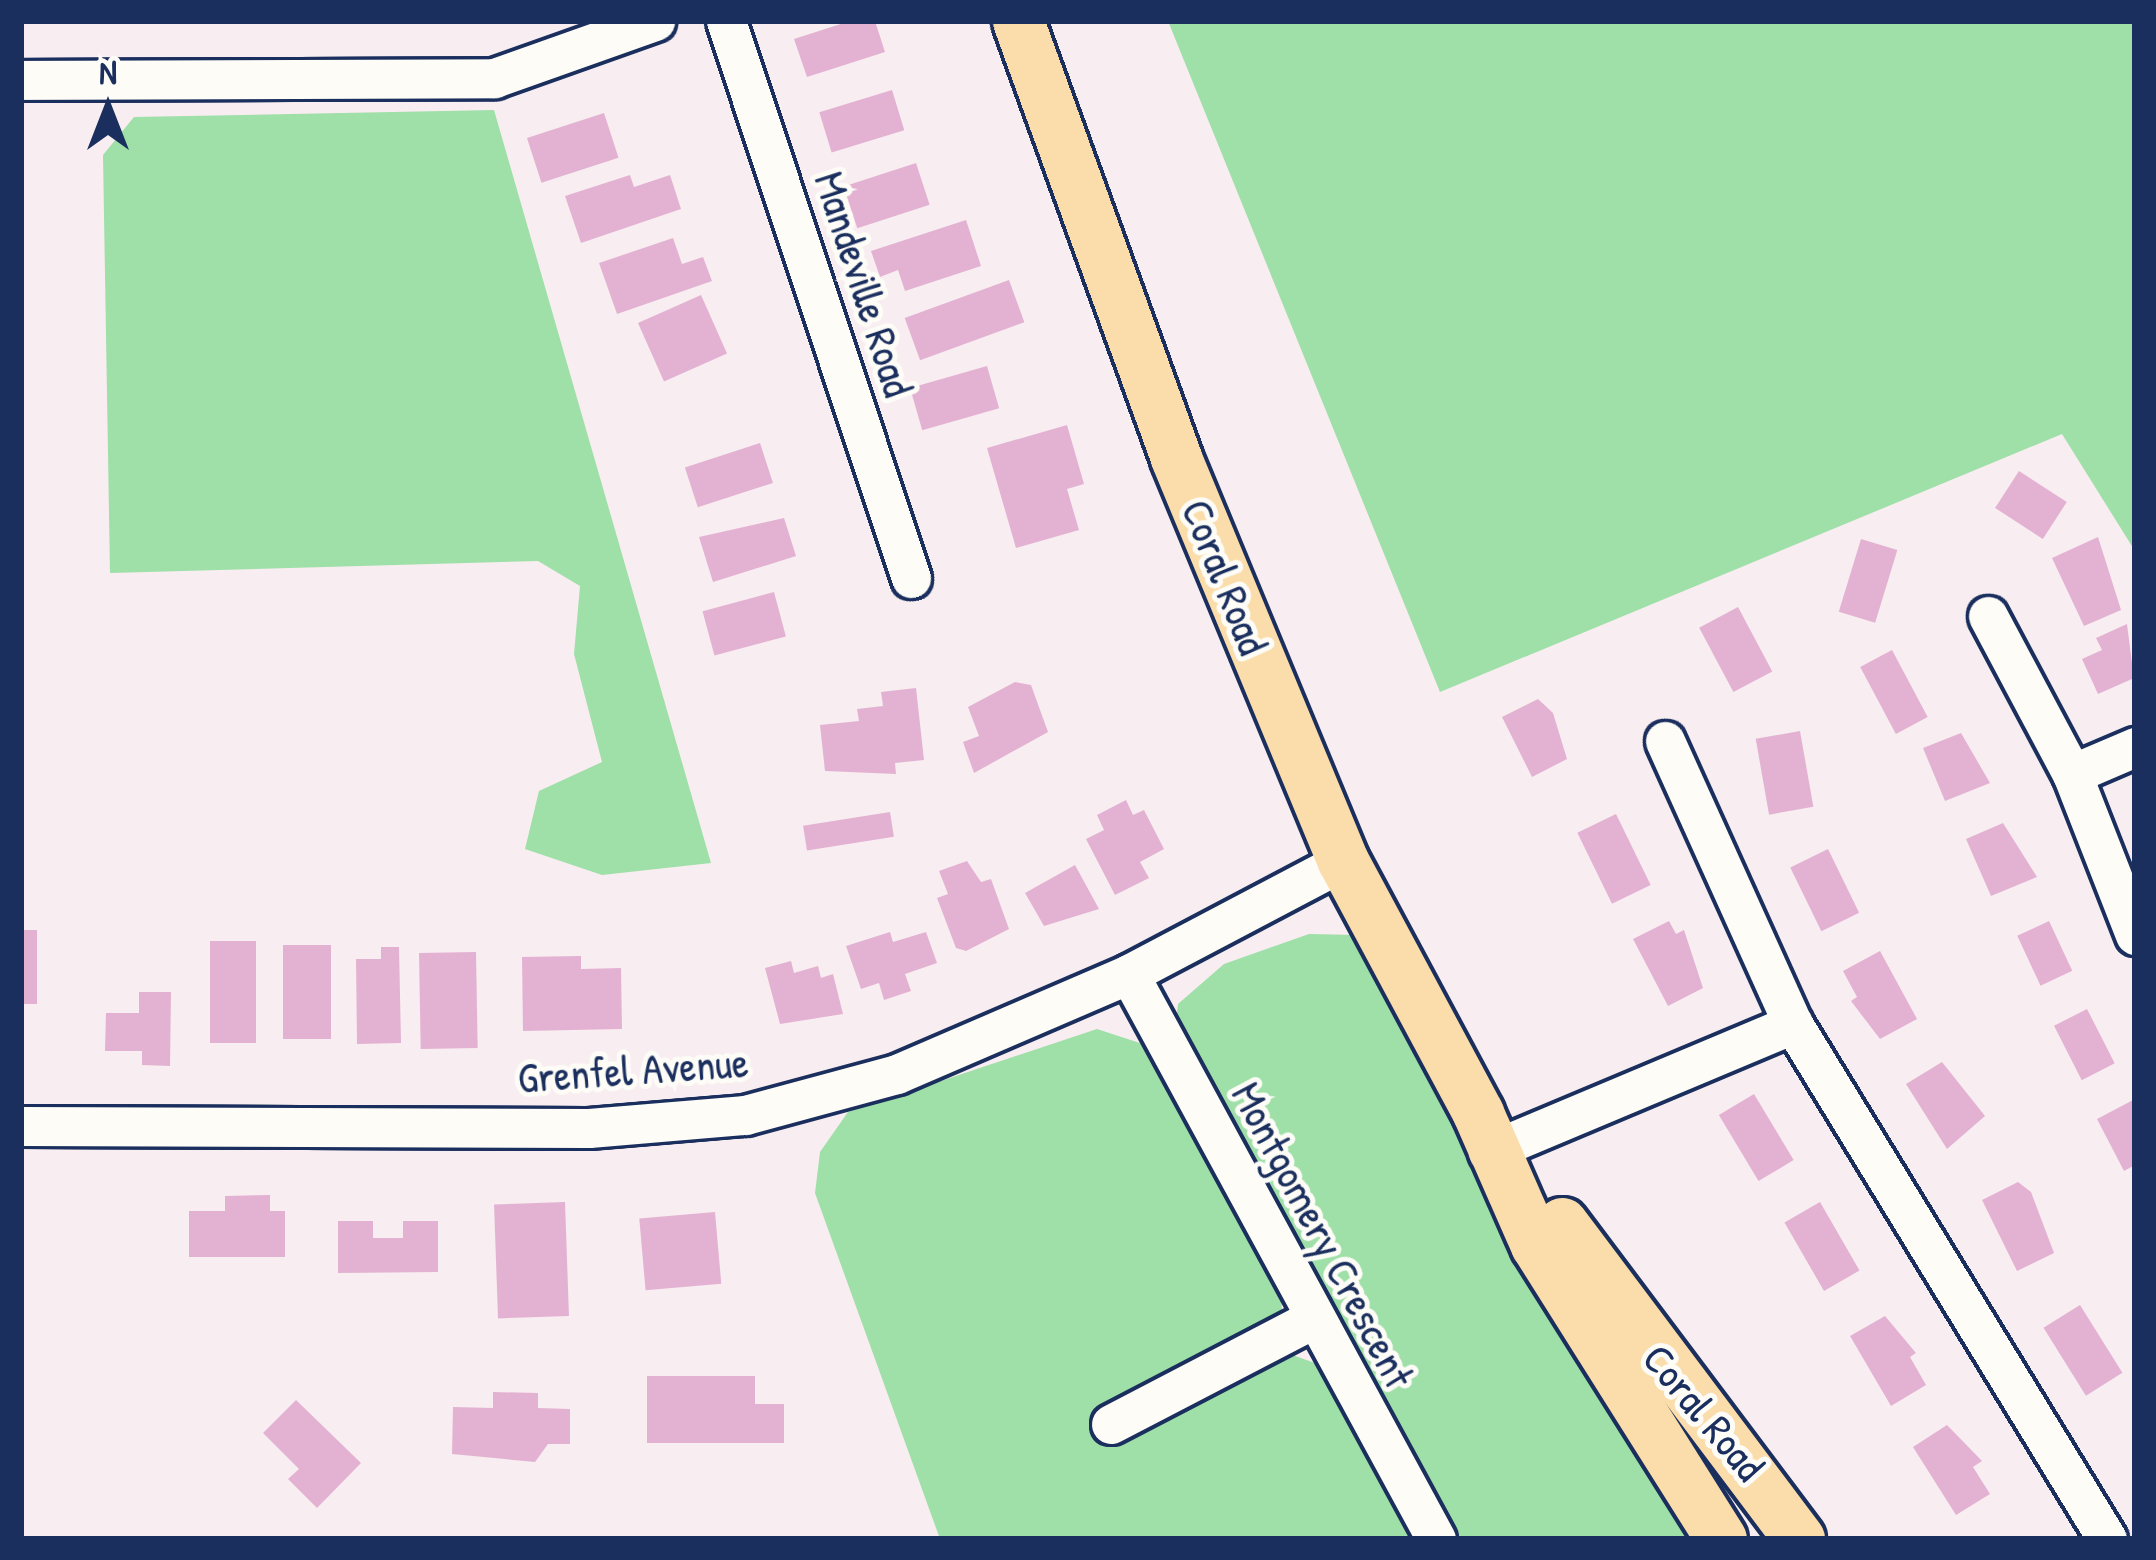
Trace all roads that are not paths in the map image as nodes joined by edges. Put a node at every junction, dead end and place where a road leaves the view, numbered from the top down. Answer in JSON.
{"nodes":[{"id":1,"x":655,"y":21,"type":"edge"},
{"id":2,"x":727,"y":21,"type":"edge"},
{"id":3,"x":1018,"y":21,"type":"edge"},
{"id":4,"x":21,"y":80,"type":"edge"},
{"id":5,"x":911,"y":578,"type":"dead end"},
{"id":6,"x":1988,"y":616,"type":"dead end"},
{"id":7,"x":1665,"y":741,"type":"dead end"},
{"id":8,"x":2135,"y":747,"type":"edge"},
{"id":9,"x":2072,"y":774,"type":"junction"},
{"id":10,"x":1343,"y":861,"type":"junction"},
{"id":11,"x":2135,"y":934,"type":"edge"},
{"id":12,"x":1129,"y":974,"type":"junction"},
{"id":13,"x":1793,"y":1024,"type":"junction"},
{"id":14,"x":21,"y":1126,"type":"edge"},
{"id":15,"x":1491,"y":1136,"type":"junction"},
{"id":16,"x":1311,"y":1320,"type":"junction"},
{"id":17,"x":1111,"y":1424,"type":"dead end"},
{"id":18,"x":1436,"y":1539,"type":"edge"},
{"id":19,"x":1721,"y":1539,"type":"edge"},
{"id":20,"x":1799,"y":1539,"type":"edge"},
{"id":21,"x":2107,"y":1539,"type":"edge"}],
"edges":[{"from":1,"to":4,"type":"street"},
{"from":2,"to":5,"type":"street","name":"Mandeville Road"},
{"from":3,"to":10,"type":"main road","name":"Coral Road"},
{"from":6,"to":9,"type":"street"},
{"from":7,"to":13,"type":"street"},
{"from":8,"to":9,"type":"street"},
{"from":9,"to":11,"type":"street"},
{"from":10,"to":12,"type":"street","name":"Grenfel Avenue"},
{"from":10,"to":15,"type":"main road","name":"Coral Road"},
{"from":12,"to":14,"type":"street","name":"Grenfel Avenue"},
{"from":12,"to":16,"type":"street","name":"Montgomery Crescent"},
{"from":13,"to":15,"type":"street"},
{"from":13,"to":21,"type":"street"},
{"from":15,"to":19,"type":"main road","name":"Coral Road"},
{"from":15,"to":20,"type":"main road","name":"Coral Road"},
{"from":16,"to":17,"type":"street"},
{"from":16,"to":18,"type":"street","name":"Montgomery Crescent"}]}
